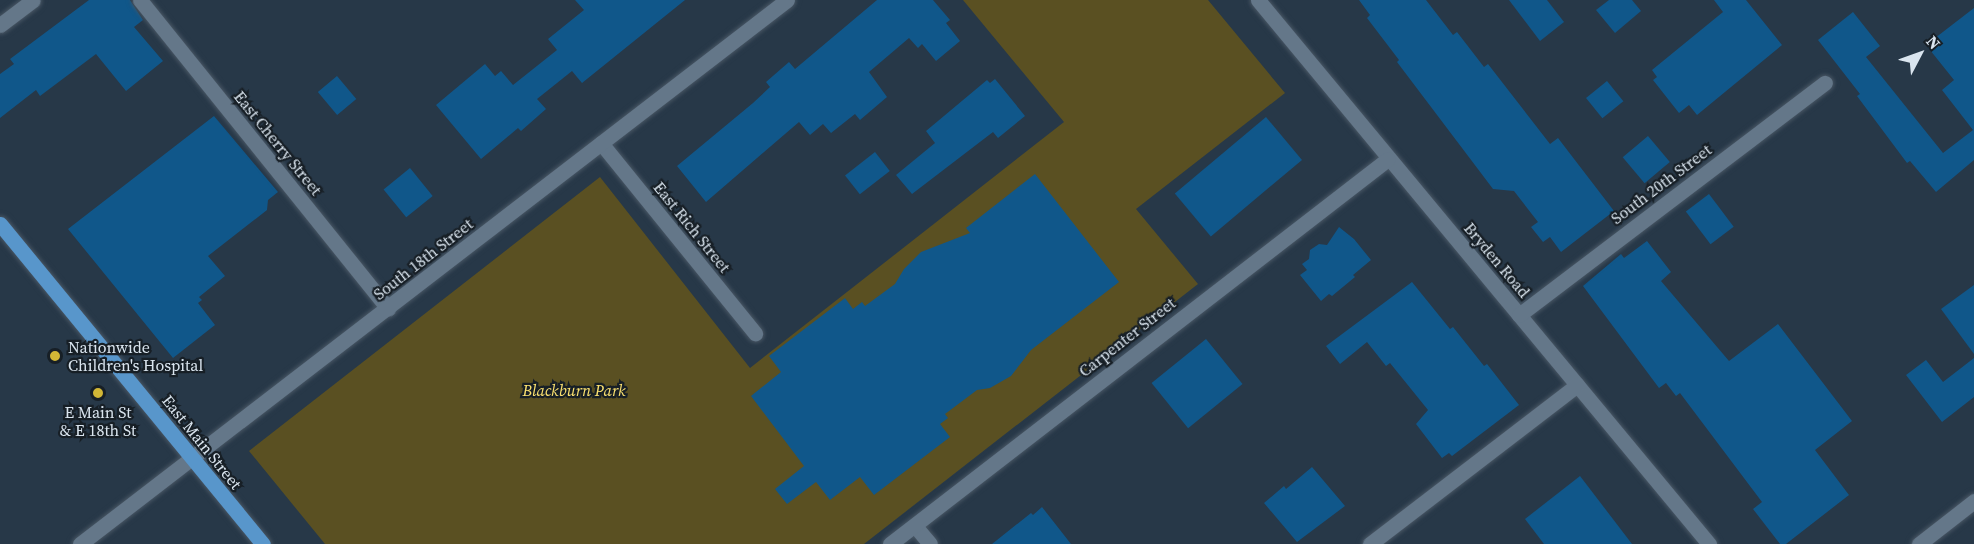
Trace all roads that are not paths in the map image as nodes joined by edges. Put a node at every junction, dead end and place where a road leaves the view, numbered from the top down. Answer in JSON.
{"nodes":[{"id":1,"x":33,"y":0,"type":"edge"},
{"id":2,"x":140,"y":0,"type":"edge"},
{"id":3,"x":787,"y":0,"type":"edge"},
{"id":4,"x":1257,"y":0,"type":"edge"},
{"id":5,"x":0,"y":25,"type":"edge"},
{"id":6,"x":1825,"y":83,"type":"dead end"},
{"id":7,"x":601,"y":144,"type":"junction"},
{"id":8,"x":1388,"y":159,"type":"junction"},
{"id":9,"x":0,"y":224,"type":"edge"},
{"id":10,"x":388,"y":309,"type":"junction"},
{"id":11,"x":1519,"y":315,"type":"junction"},
{"id":12,"x":755,"y":333,"type":"dead end"},
{"id":13,"x":1577,"y":385,"type":"junction"},
{"id":14,"x":191,"y":457,"type":"junction"},
{"id":15,"x":1974,"y":501,"type":"edge"},
{"id":16,"x":915,"y":526,"type":"junction"},
{"id":17,"x":80,"y":544,"type":"edge"},
{"id":18,"x":263,"y":544,"type":"edge"},
{"id":19,"x":890,"y":544,"type":"edge"},
{"id":20,"x":930,"y":544,"type":"edge"},
{"id":21,"x":1370,"y":544,"type":"edge"},
{"id":22,"x":1708,"y":544,"type":"edge"},
{"id":23,"x":1919,"y":544,"type":"edge"}],
"edges":[{"from":1,"to":5,"type":"street"},
{"from":2,"to":10,"type":"street","name":"East Cherry Street"},
{"from":3,"to":7,"type":"street","name":"South 18th Street"},
{"from":4,"to":8,"type":"street","name":"Bryden Road"},
{"from":6,"to":11,"type":"street","name":"South 20th Street"},
{"from":7,"to":10,"type":"street","name":"South 18th Street"},
{"from":7,"to":12,"type":"street","name":"East Rich Street"},
{"from":8,"to":11,"type":"street","name":"Bryden Road"},
{"from":8,"to":16,"type":"street","name":"Carpenter Street"},
{"from":9,"to":14,"type":"main road","name":"East Main Street"},
{"from":10,"to":14,"type":"street","name":"South 18th Street"},
{"from":11,"to":13,"type":"street","name":"Bryden Road"},
{"from":13,"to":21,"type":"street"},
{"from":13,"to":22,"type":"street","name":"Bryden Road"},
{"from":14,"to":17,"type":"street","name":"South 18th Street"},
{"from":14,"to":18,"type":"main road","name":"East Main Street"},
{"from":15,"to":23,"type":"street"},
{"from":16,"to":19,"type":"street","name":"Carpenter Street"},
{"from":16,"to":20,"type":"street"}]}
